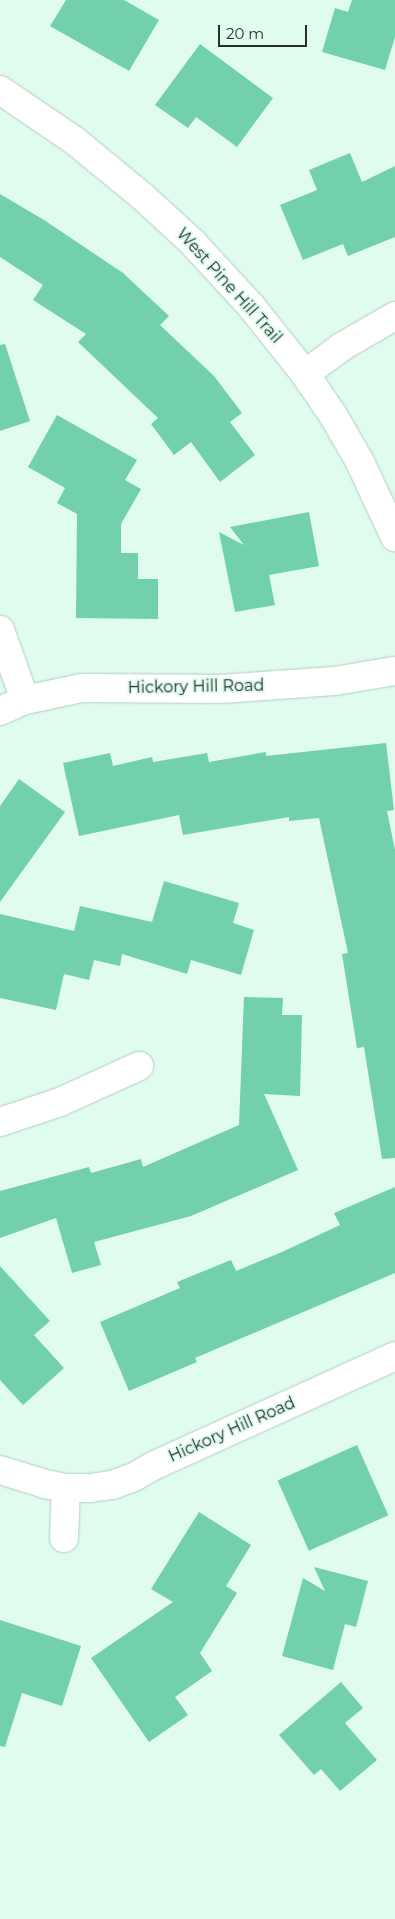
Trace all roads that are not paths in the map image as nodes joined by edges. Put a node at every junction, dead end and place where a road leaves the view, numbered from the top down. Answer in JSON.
{"nodes":[{"id":1,"x":0,"y":90,"type":"edge"},
{"id":2,"x":395,"y":316,"type":"edge"},
{"id":3,"x":305,"y":374,"type":"junction"},
{"id":4,"x":395,"y":537,"type":"edge"},
{"id":5,"x":0,"y":630,"type":"edge"},
{"id":6,"x":395,"y":671,"type":"edge"},
{"id":7,"x":25,"y":700,"type":"junction"},
{"id":8,"x":0,"y":710,"type":"edge"},
{"id":9,"x":139,"y":1066,"type":"dead end"},
{"id":10,"x":0,"y":1122,"type":"edge"},
{"id":11,"x":395,"y":1356,"type":"edge"},
{"id":12,"x":0,"y":1470,"type":"edge"},
{"id":13,"x":66,"y":1488,"type":"junction"},
{"id":14,"x":64,"y":1538,"type":"dead end"}],
"edges":[{"from":1,"to":3,"type":"street","name":"West Pine Hill Trail"},
{"from":2,"to":3,"type":"street"},
{"from":3,"to":4,"type":"street","name":"West Pine Hill Trail"},
{"from":5,"to":7,"type":"street"},
{"from":6,"to":7,"type":"street","name":"Hickory Hill Road"},
{"from":7,"to":8,"type":"street","name":"Hickory Hill Road"},
{"from":9,"to":10,"type":"street"},
{"from":11,"to":13,"type":"street","name":"Hickory Hill Road"},
{"from":12,"to":13,"type":"street","name":"Hickory Hill Road"},
{"from":13,"to":14,"type":"street"}]}
